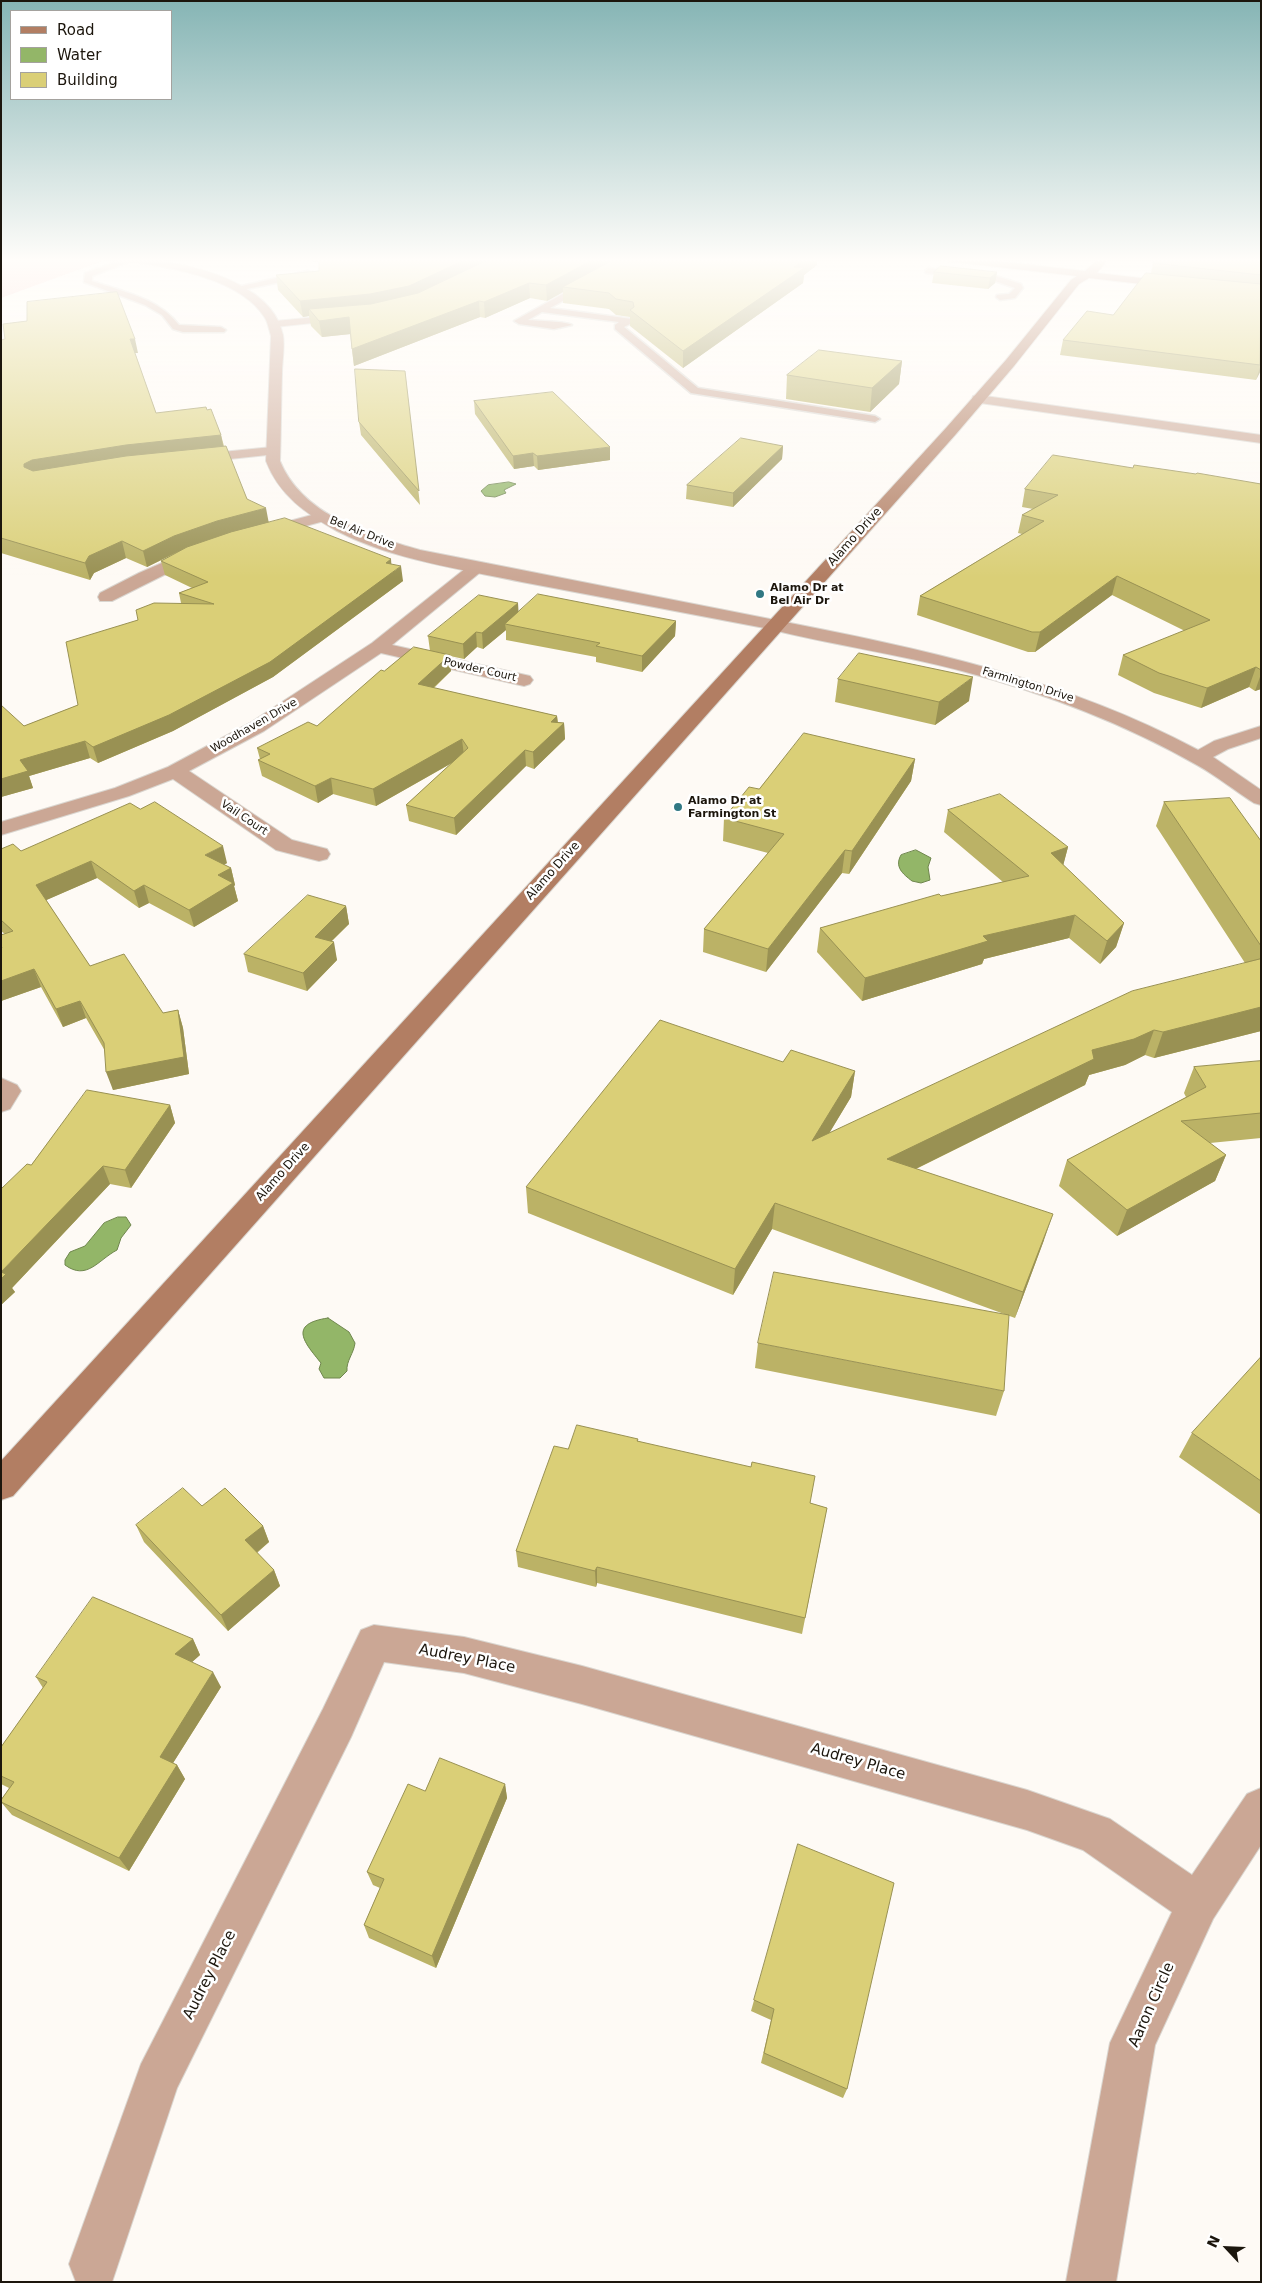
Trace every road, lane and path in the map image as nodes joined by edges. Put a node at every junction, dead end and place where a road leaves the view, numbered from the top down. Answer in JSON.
{"nodes":[{"id":1,"x":275,"y":365,"type":"edge"},
{"id":2,"x":663,"y":365,"type":"edge"},
{"id":3,"x":1007,"y":365,"type":"edge"},
{"id":4,"x":978,"y":399,"type":"junction"},
{"id":5,"x":875,"y":419,"type":"edge"},
{"id":6,"x":1261,"y":439,"type":"edge"},
{"id":7,"x":272,"y":451,"type":"junction"},
{"id":8,"x":180,"y":461,"type":"edge"},
{"id":9,"x":323,"y":517,"type":"junction"},
{"id":10,"x":244,"y":538,"type":"edge"},
{"id":11,"x":210,"y":548,"type":"edge"},
{"id":12,"x":477,"y":567,"type":"junction"},
{"id":13,"x":106,"y":597,"type":"dead end"},
{"id":14,"x":775,"y":625,"type":"junction"},
{"id":15,"x":378,"y":647,"type":"junction"},
{"id":16,"x":524,"y":680,"type":"dead end"},
{"id":17,"x":1261,"y":732,"type":"edge"},
{"id":18,"x":1199,"y":757,"type":"junction"},
{"id":19,"x":175,"y":771,"type":"junction"},
{"id":20,"x":1261,"y":799,"type":"edge"},
{"id":21,"x":1,"y":829,"type":"edge"},
{"id":22,"x":319,"y":854,"type":"dead end"},
{"id":23,"x":1,"y":1087,"type":"edge"},
{"id":24,"x":1,"y":1103,"type":"edge"},
{"id":25,"x":1,"y":1485,"type":"edge"},
{"id":26,"x":1261,"y":1808,"type":"edge"},
{"id":27,"x":1198,"y":1904,"type":"junction"},
{"id":28,"x":94,"y":2264,"type":"dead end"},
{"id":29,"x":1091,"y":2282,"type":"edge"}],
"edges":[{"from":1,"to":7,"type":"street","name":"Bel Air Drive"},
{"from":2,"to":5,"type":"lane"},
{"from":3,"to":4,"type":"main road","name":"Alamo Drive"},
{"from":4,"to":6,"type":"street"},
{"from":4,"to":14,"type":"main road","name":"Alamo Drive"},
{"from":7,"to":8,"type":"street"},
{"from":7,"to":9,"type":"street","name":"Bel Air Drive"},
{"from":9,"to":10,"type":"street"},
{"from":9,"to":12,"type":"street","name":"Bel Air Drive"},
{"from":11,"to":13,"type":"street"},
{"from":12,"to":14,"type":"street","name":"Bel Air Drive"},
{"from":12,"to":15,"type":"street","name":"Woodhaven Drive"},
{"from":14,"to":18,"type":"street","name":"Farmington Drive"},
{"from":14,"to":25,"type":"main road","name":"Alamo Drive"},
{"from":15,"to":16,"type":"street","name":"Powder Court"},
{"from":15,"to":19,"type":"street","name":"Woodhaven Drive"},
{"from":17,"to":18,"type":"street"},
{"from":18,"to":20,"type":"street","name":"Farmington Drive"},
{"from":19,"to":21,"type":"street","name":"Woodhaven Drive"},
{"from":19,"to":22,"type":"street","name":"Vail Court"},
{"from":23,"to":24,"type":"street"},
{"from":26,"to":27,"type":"street","name":"Aaron Circle"},
{"from":27,"to":28,"type":"street","name":"Audrey Place"},
{"from":27,"to":29,"type":"street","name":"Aaron Circle"}]}
